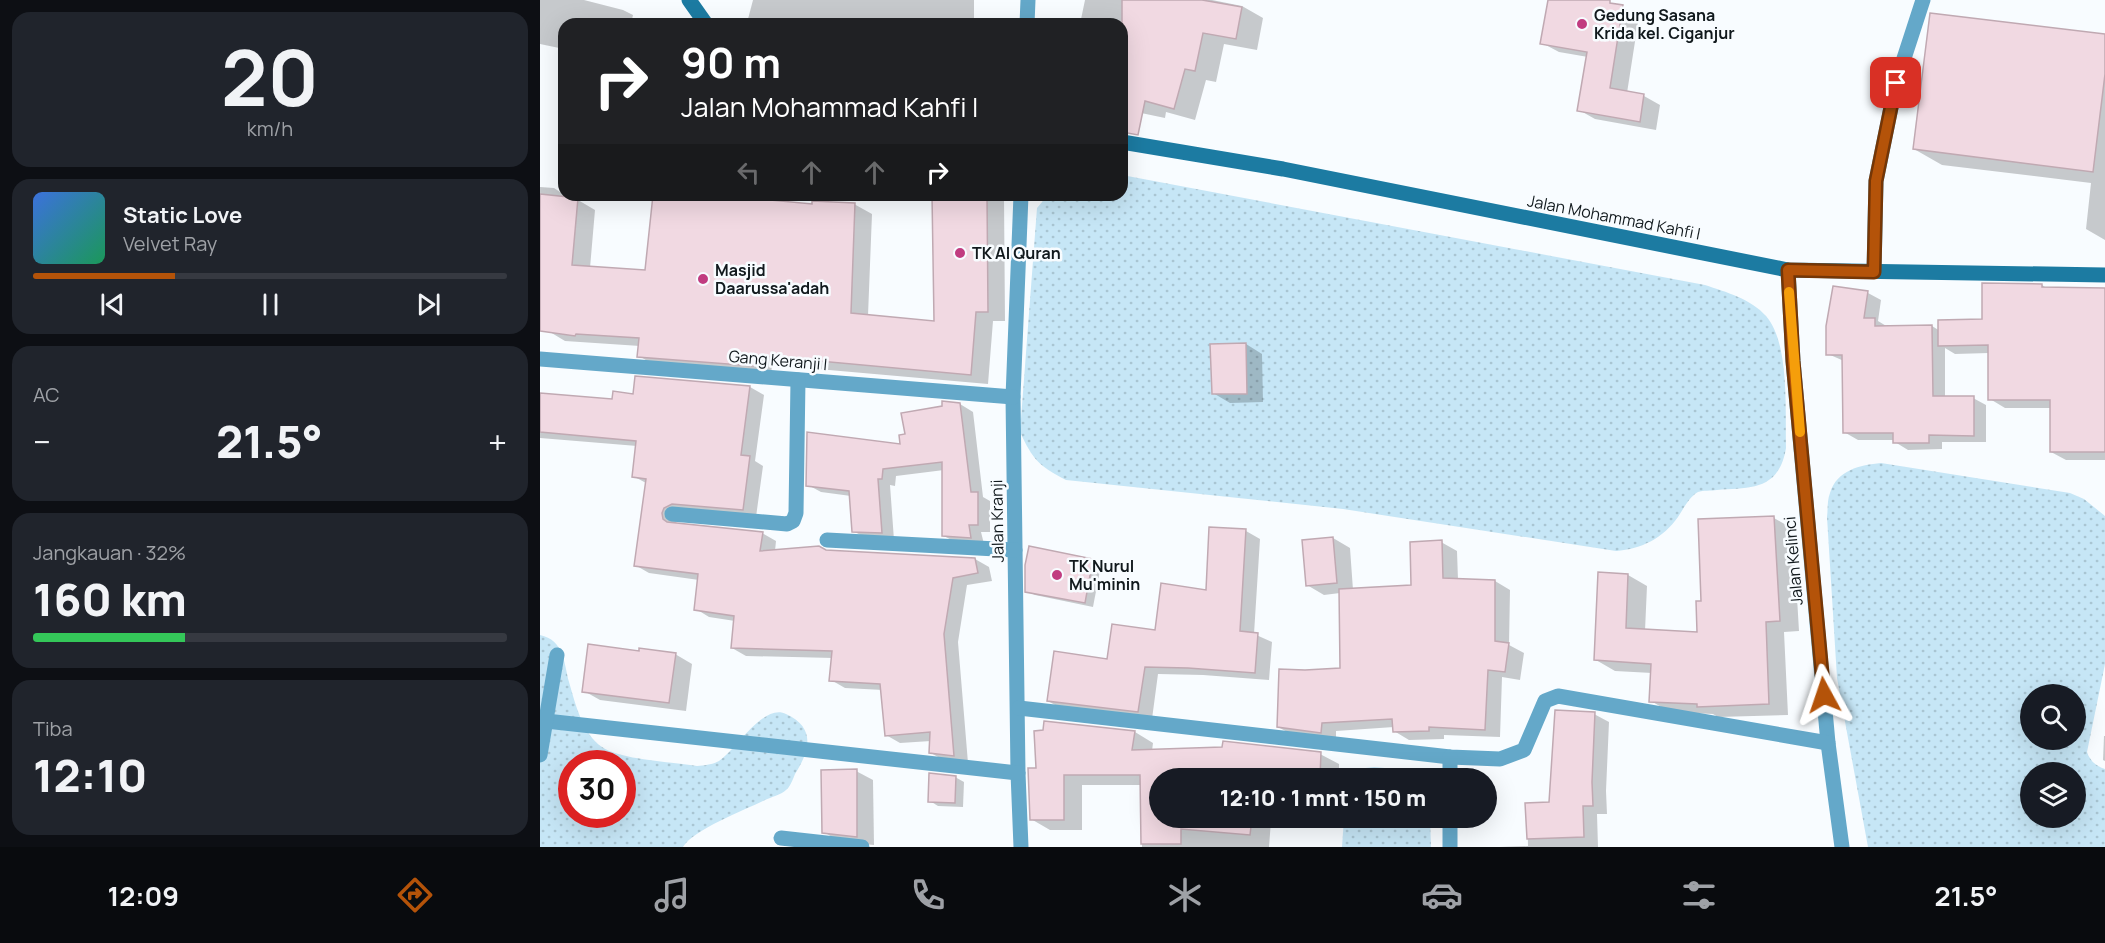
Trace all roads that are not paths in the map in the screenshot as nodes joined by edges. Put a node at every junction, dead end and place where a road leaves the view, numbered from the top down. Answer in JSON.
{"nodes":[{"id":1,"x":689,"y":0,"type":"edge"},
{"id":2,"x":1028,"y":0,"type":"edge"},
{"id":3,"x":1923,"y":0,"type":"edge"},
{"id":4,"x":702,"y":18,"type":"edge"},
{"id":5,"x":1027,"y":18,"type":"edge"},
{"id":6,"x":1128,"y":143,"type":"edge"},
{"id":7,"x":1021,"y":201,"type":"edge"},
{"id":8,"x":1788,"y":270,"type":"junction"},
{"id":9,"x":1874,"y":272,"type":"junction"},
{"id":10,"x":2105,"y":275,"type":"edge"},
{"id":11,"x":540,"y":358,"type":"edge"},
{"id":12,"x":798,"y":380,"type":"junction"},
{"id":13,"x":1013,"y":397,"type":"junction"},
{"id":14,"x":672,"y":514,"type":"dead end"},
{"id":15,"x":827,"y":540,"type":"dead end"},
{"id":16,"x":1015,"y":550,"type":"junction"},
{"id":17,"x":557,"y":655,"type":"dead end"},
{"id":18,"x":1019,"y":708,"type":"junction"},
{"id":19,"x":546,"y":721,"type":"junction"},
{"id":20,"x":1828,"y":743,"type":"junction"},
{"id":21,"x":540,"y":754,"type":"edge"},
{"id":22,"x":1450,"y":757,"type":"junction"},
{"id":23,"x":1450,"y":768,"type":"edge"},
{"id":24,"x":1018,"y":773,"type":"junction"},
{"id":25,"x":1450,"y":828,"type":"edge"},
{"id":26,"x":782,"y":838,"type":"dead end"},
{"id":27,"x":862,"y":847,"type":"edge"},
{"id":28,"x":1021,"y":847,"type":"edge"},
{"id":29,"x":1450,"y":847,"type":"edge"},
{"id":30,"x":1842,"y":847,"type":"edge"}],
"edges":[{"from":1,"to":4,"type":"main road"},
{"from":2,"to":5,"type":"street"},
{"from":3,"to":9,"type":"street"},
{"from":6,"to":8,"type":"main road","name":"Jalan Mohammad Kahfi I"},
{"from":7,"to":13,"type":"street","name":"Jalan Kranji"},
{"from":8,"to":9,"type":"main road","name":"Jalan Mohammad Kahfi I"},
{"from":8,"to":20,"type":"street","name":"Jalan Kelinci"},
{"from":9,"to":10,"type":"main road","name":"Jalan Mohammad Kahfi I"},
{"from":11,"to":12,"type":"street","name":"Gang Keranji I"},
{"from":12,"to":13,"type":"street","name":"Gang Keranji I"},
{"from":12,"to":14,"type":"street"},
{"from":13,"to":16,"type":"street","name":"Jalan Kranji"},
{"from":15,"to":16,"type":"street"},
{"from":16,"to":18,"type":"street","name":"Jalan Kranji"},
{"from":17,"to":19,"type":"street"},
{"from":18,"to":22,"type":"street"},
{"from":18,"to":24,"type":"street","name":"Jalan Kranji"},
{"from":19,"to":21,"type":"street"},
{"from":19,"to":24,"type":"street"},
{"from":20,"to":22,"type":"street"},
{"from":20,"to":30,"type":"street","name":"Jalan Kelinci"},
{"from":22,"to":23,"type":"street"},
{"from":24,"to":28,"type":"street","name":"Jalan Kranji"},
{"from":25,"to":29,"type":"street"},
{"from":26,"to":27,"type":"street"}]}
